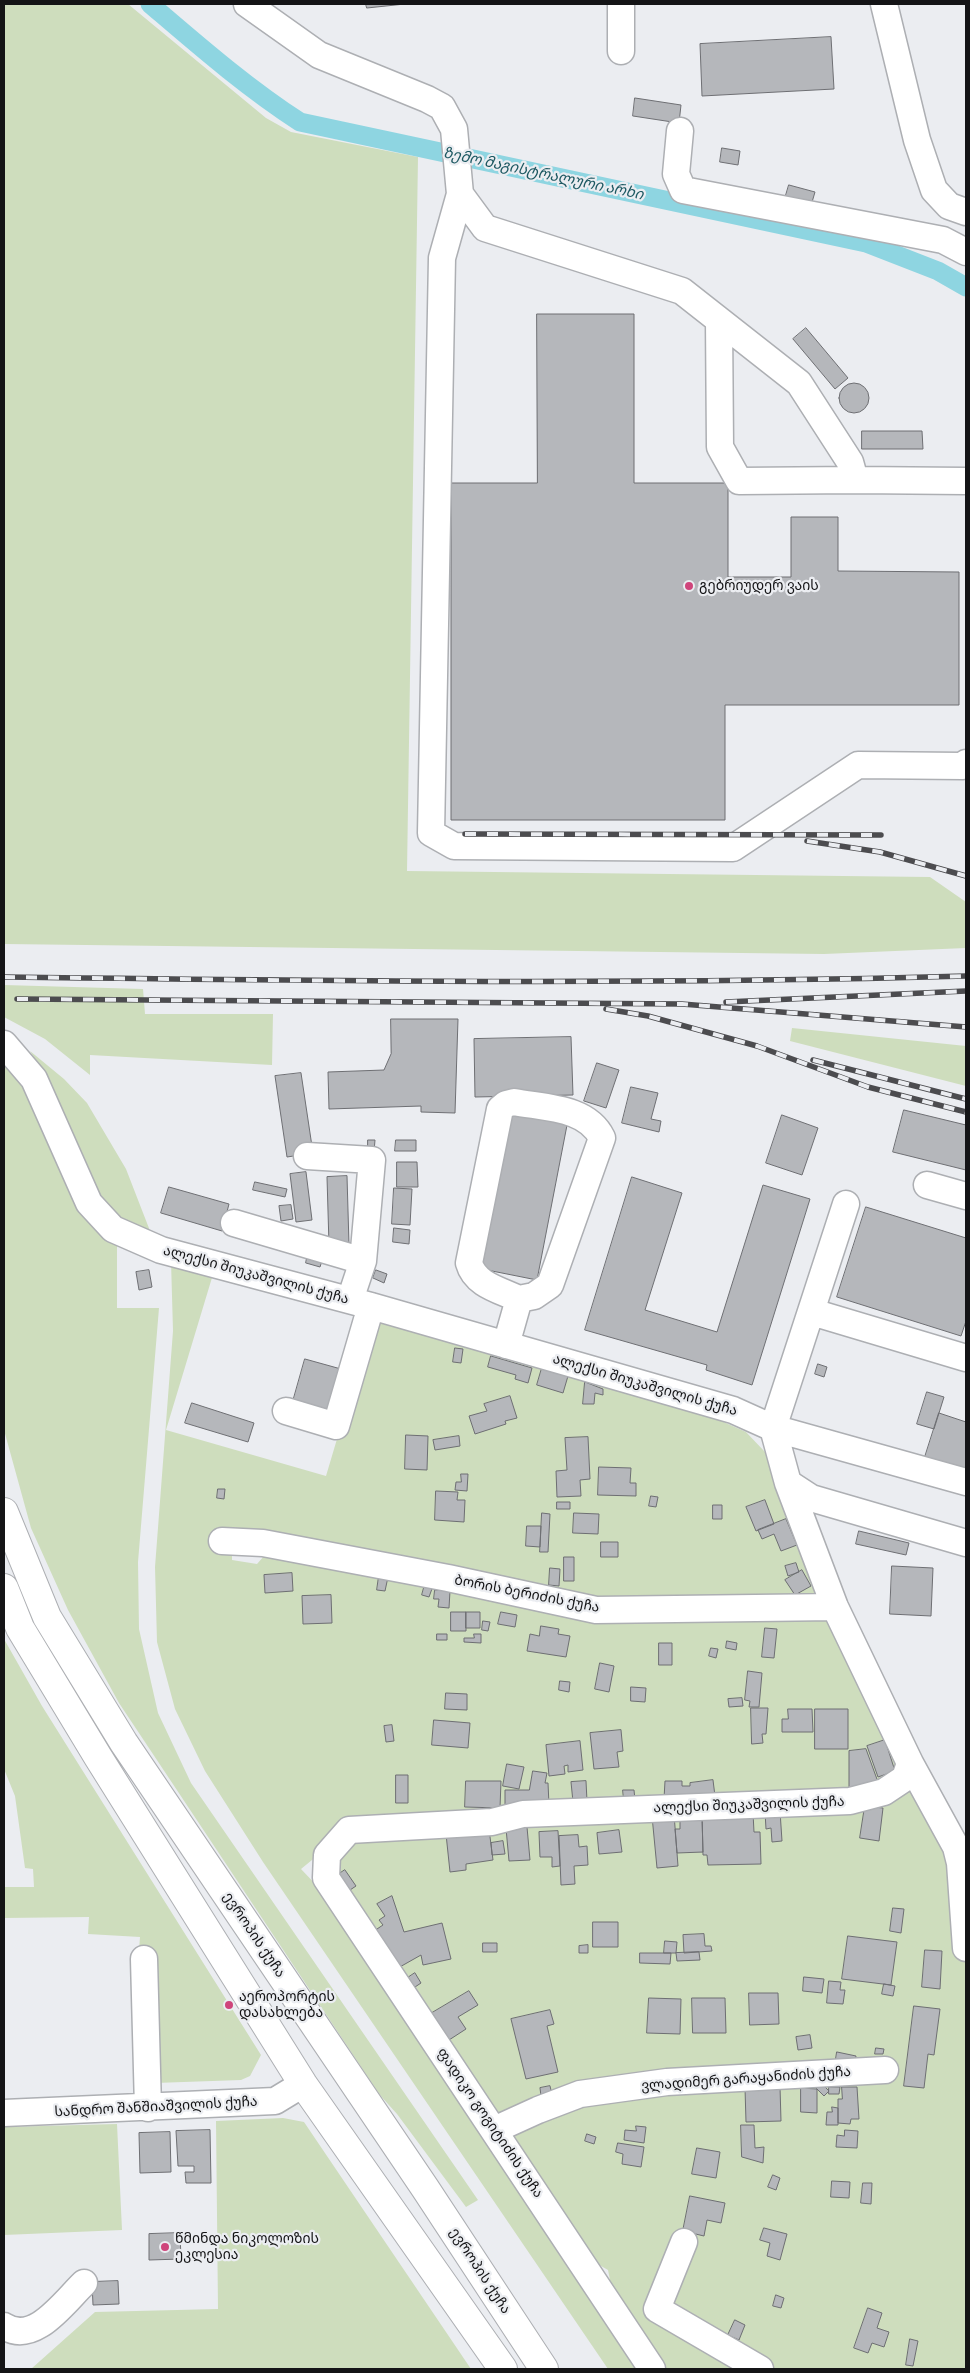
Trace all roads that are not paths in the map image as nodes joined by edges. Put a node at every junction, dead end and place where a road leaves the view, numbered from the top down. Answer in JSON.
{"nodes":[{"id":1,"x":247,"y":4,"type":"edge"},
{"id":2,"x":621,"y":4,"type":"edge"},
{"id":3,"x":884,"y":4,"type":"edge"},
{"id":4,"x":621,"y":51,"type":"dead end"},
{"id":5,"x":680,"y":132,"type":"dead end"},
{"id":6,"x":460,"y":194,"type":"junction"},
{"id":7,"x":966,"y":212,"type":"edge"},
{"id":8,"x":966,"y":252,"type":"edge"},
{"id":9,"x":719,"y":321,"type":"junction"},
{"id":10,"x":855,"y":480,"type":"junction"},
{"id":11,"x":966,"y":481,"type":"edge"},
{"id":12,"x":966,"y":764,"type":"edge"},
{"id":13,"x":4,"y":1044,"type":"edge"},
{"id":14,"x":307,"y":1156,"type":"dead end"},
{"id":15,"x":927,"y":1185,"type":"dead end"},
{"id":16,"x":966,"y":1196,"type":"edge"},
{"id":17,"x":846,"y":1204,"type":"dead end"},
{"id":18,"x":234,"y":1223,"type":"dead end"},
{"id":19,"x":363,"y":1260,"type":"junction"},
{"id":20,"x":518,"y":1299,"type":"junction"},
{"id":21,"x":361,"y":1303,"type":"junction"},
{"id":22,"x":812,"y":1312,"type":"junction"},
{"id":23,"x":506,"y":1344,"type":"junction"},
{"id":24,"x":966,"y":1358,"type":"edge"},
{"id":25,"x":286,"y":1411,"type":"dead end"},
{"id":26,"x":773,"y":1428,"type":"junction"},
{"id":27,"x":966,"y":1482,"type":"edge"},
{"id":28,"x":788,"y":1483,"type":"junction"},
{"id":29,"x":4,"y":1512,"type":"edge"},
{"id":30,"x":222,"y":1541,"type":"dead end"},
{"id":31,"x":966,"y":1543,"type":"edge"},
{"id":32,"x":4,"y":1588,"type":"edge"},
{"id":33,"x":835,"y":1607,"type":"junction"},
{"id":34,"x":910,"y":1762,"type":"junction"},
{"id":35,"x":326,"y":1878,"type":"joint"},
{"id":36,"x":966,"y":1948,"type":"edge"},
{"id":37,"x":144,"y":1958,"type":"dead end"},
{"id":38,"x":884,"y":2070,"type":"dead end"},
{"id":39,"x":303,"y":2084,"type":"junction"},
{"id":40,"x":148,"y":2108,"type":"junction"},
{"id":41,"x":4,"y":2113,"type":"edge"},
{"id":42,"x":494,"y":2130,"type":"junction"},
{"id":43,"x":684,"y":2242,"type":"dead end"},
{"id":44,"x":84,"y":2283,"type":"dead end"},
{"id":45,"x":4,"y":2326,"type":"edge"},
{"id":46,"x":503,"y":2369,"type":"edge"},
{"id":47,"x":544,"y":2369,"type":"edge"},
{"id":48,"x":652,"y":2369,"type":"edge"},
{"id":49,"x":760,"y":2369,"type":"edge"}],
"edges":[{"from":1,"to":6,"type":"street"},
{"from":2,"to":4,"type":"street"},
{"from":3,"to":7,"type":"street"},
{"from":5,"to":8,"type":"street"},
{"from":6,"to":9,"type":"street"},
{"from":6,"to":12,"type":"street"},
{"from":9,"to":10,"type":"street"},
{"from":9,"to":10,"type":"street"},
{"from":10,"to":11,"type":"street"},
{"from":13,"to":21,"type":"street","name":"ალექსი შიუკაშვილის ქუჩა"},
{"from":14,"to":19,"type":"street"},
{"from":15,"to":16,"type":"street"},
{"from":17,"to":22,"type":"street"},
{"from":18,"to":19,"type":"street"},
{"from":19,"to":21,"type":"street"},
{"from":20,"to":20,"type":"street"},
{"from":20,"to":23,"type":"street"},
{"from":21,"to":23,"type":"street","name":"ალექსი შიუკაშვილის ქუჩა"},
{"from":21,"to":25,"type":"street"},
{"from":22,"to":24,"type":"street"},
{"from":22,"to":26,"type":"street"},
{"from":23,"to":26,"type":"street","name":"ალექსი შიუკაშვილის ქუჩა"},
{"from":26,"to":27,"type":"street","name":"ალექსი შიუკაშვილის ქუჩა"},
{"from":26,"to":28,"type":"street"},
{"from":28,"to":31,"type":"street"},
{"from":28,"to":33,"type":"street"},
{"from":29,"to":47,"type":"main road","name":"ევროპის ქუჩა"},
{"from":30,"to":33,"type":"street","name":"ბორის ბერიძის ქუჩა"},
{"from":32,"to":39,"type":"main road"},
{"from":33,"to":34,"type":"street"},
{"from":34,"to":35,"type":"street","name":"ალექსი შიუკაშვილის ქუჩა"},
{"from":34,"to":36,"type":"street"},
{"from":35,"to":42,"type":"street","name":"ფადიკო გოგიტიძის ქუჩა"},
{"from":37,"to":40,"type":"street"},
{"from":38,"to":42,"type":"street","name":"ვლადიმერ გარაყანიძის ქუჩა"},
{"from":39,"to":40,"type":"street","name":"სანდრო შანშიაშვილის ქუჩა"},
{"from":39,"to":46,"type":"main road"},
{"from":40,"to":41,"type":"street","name":"სანდრო შანშიაშვილის ქუჩა"},
{"from":42,"to":48,"type":"street","name":"ფადიკო გოგიტიძის ქუჩა"},
{"from":43,"to":49,"type":"street"},
{"from":44,"to":45,"type":"street"}]}
